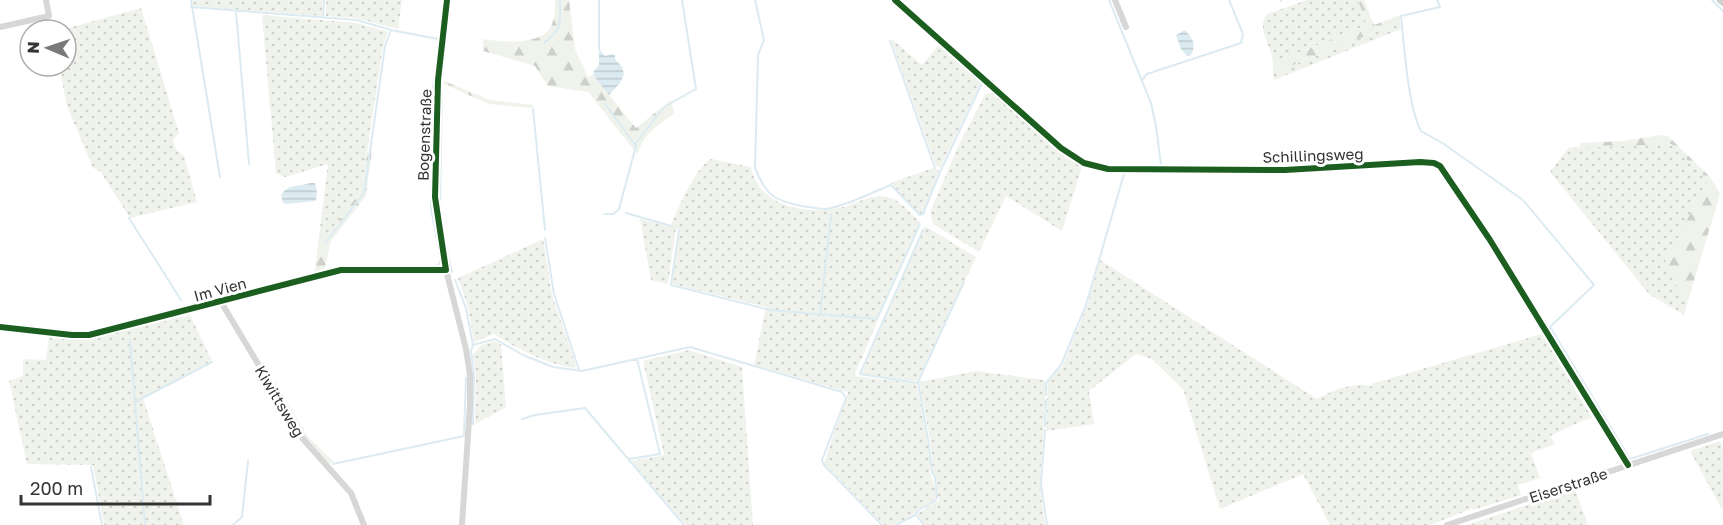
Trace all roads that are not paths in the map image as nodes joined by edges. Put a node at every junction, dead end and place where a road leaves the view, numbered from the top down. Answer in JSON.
{"nodes":[{"id":1,"x":46,"y":0,"type":"edge"},
{"id":2,"x":447,"y":0,"type":"edge"},
{"id":3,"x":895,"y":0,"type":"edge"},
{"id":4,"x":1115,"y":0,"type":"edge"},
{"id":5,"x":0,"y":27,"type":"edge"},
{"id":6,"x":1126,"y":27,"type":"dead end"},
{"id":7,"x":446,"y":270,"type":"junction"},
{"id":8,"x":222,"y":301,"type":"junction"},
{"id":9,"x":0,"y":327,"type":"edge"},
{"id":10,"x":1723,"y":434,"type":"edge"},
{"id":11,"x":1628,"y":465,"type":"junction"},
{"id":12,"x":364,"y":525,"type":"edge"},
{"id":13,"x":462,"y":525,"type":"edge"},
{"id":14,"x":1447,"y":525,"type":"edge"}],
"edges":[{"from":1,"to":5,"type":"street"},
{"from":2,"to":7,"type":"street","name":"Bogenstraße"},
{"from":3,"to":11,"type":"street","name":"Schillingsweg"},
{"from":4,"to":6,"type":"street"},
{"from":7,"to":8,"type":"street","name":"Im Vien"},
{"from":7,"to":13,"type":"street","name":"Bogenstraße"},
{"from":8,"to":9,"type":"street","name":"Im Vien"},
{"from":8,"to":12,"type":"street","name":"Kiwittsweg"},
{"from":10,"to":11,"type":"street","name":"Eiserstraße"},
{"from":11,"to":14,"type":"street","name":"Eiserstraße"}]}
